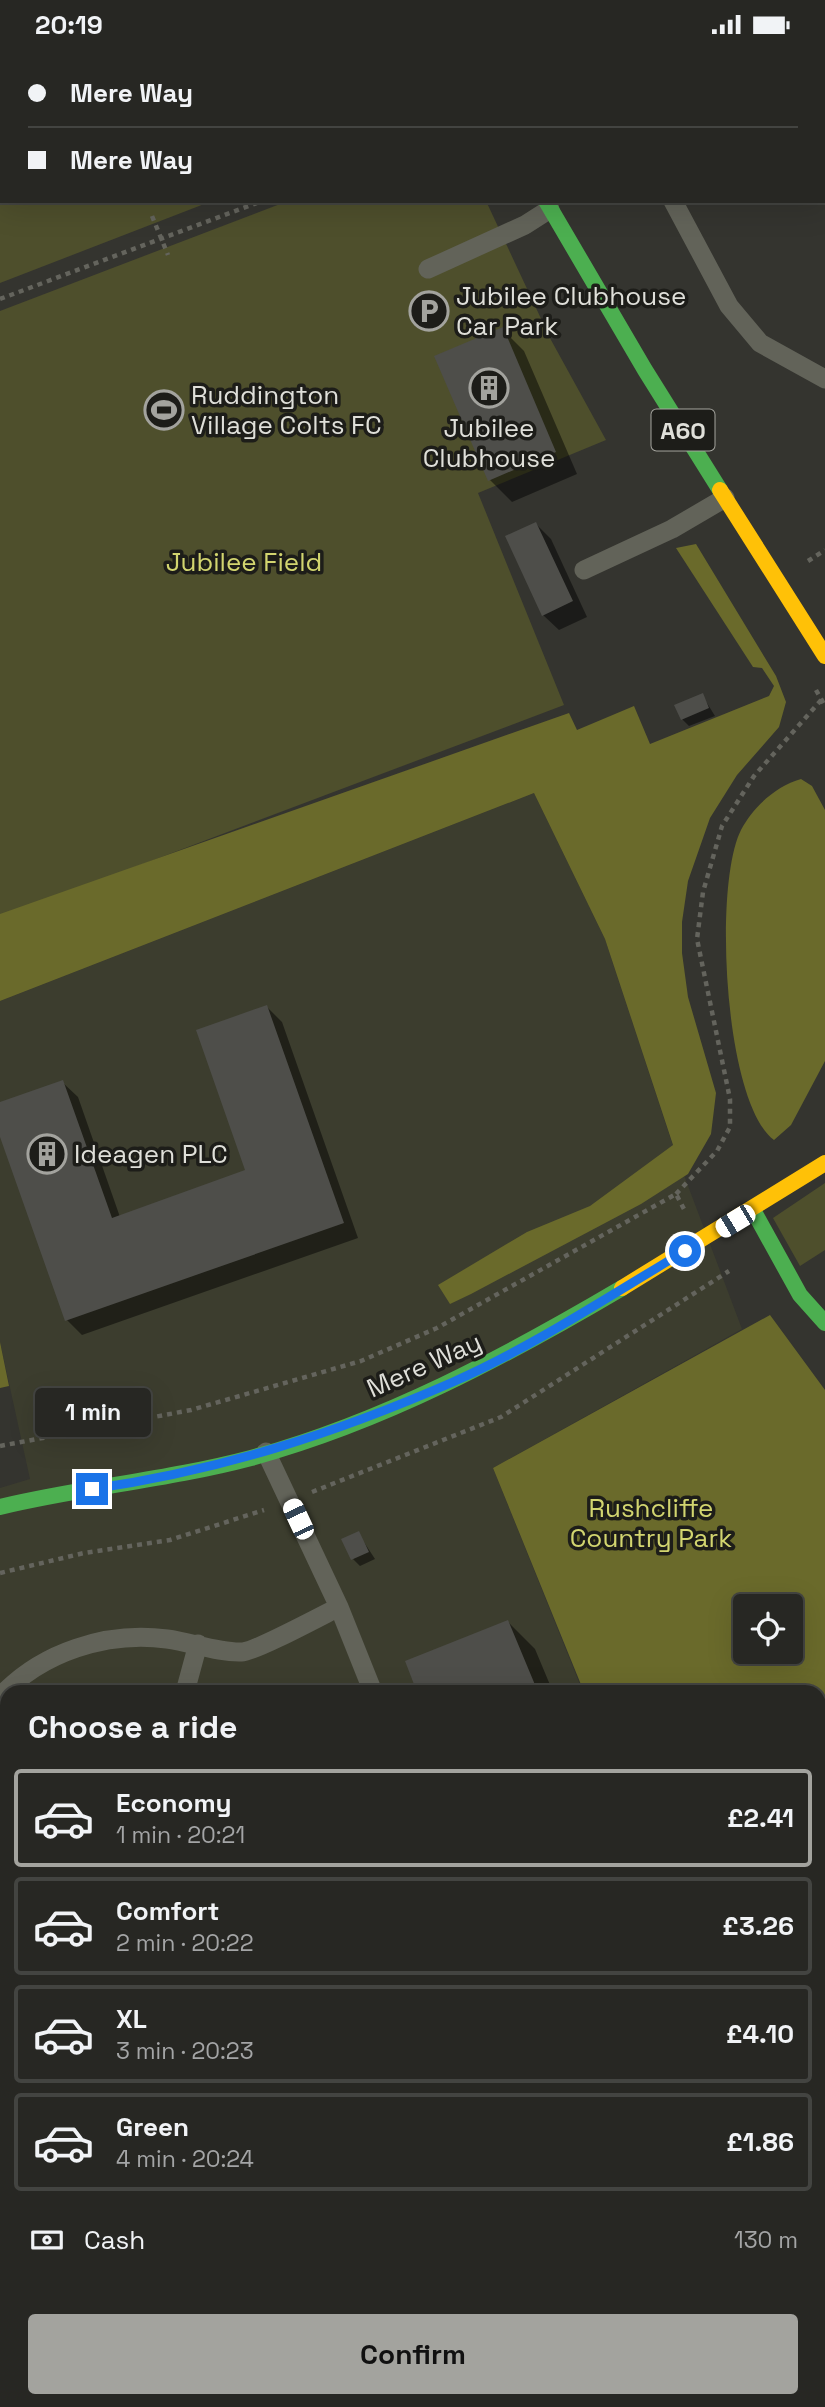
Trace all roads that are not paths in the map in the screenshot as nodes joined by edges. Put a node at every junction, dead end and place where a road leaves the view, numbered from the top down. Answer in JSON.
{"nodes":[{"id":1,"x":674,"y":203,"type":"edge"},
{"id":2,"x":548,"y":205,"type":"edge"},
{"id":3,"x":428,"y":269,"type":"dead end"},
{"id":4,"x":825,"y":379,"type":"edge"},
{"id":5,"x":725,"y":498,"type":"junction"},
{"id":6,"x":584,"y":570,"type":"dead end"},
{"id":7,"x":825,"y":656,"type":"edge"},
{"id":8,"x":825,"y":1163,"type":"edge"},
{"id":9,"x":753,"y":1210,"type":"junction"},
{"id":10,"x":825,"y":1324,"type":"edge"},
{"id":11,"x":266,"y":1453,"type":"junction"},
{"id":12,"x":0,"y":1507,"type":"edge"},
{"id":13,"x":340,"y":1607,"type":"junction"},
{"id":14,"x":198,"y":1644,"type":"junction"},
{"id":15,"x":11,"y":1685,"type":"edge"},
{"id":16,"x":187,"y":1685,"type":"edge"},
{"id":17,"x":370,"y":1685,"type":"edge"}],
"edges":[{"from":1,"to":4,"type":"lane"},
{"from":2,"to":3,"type":"lane"},
{"from":2,"to":5,"type":"street","number":"A60"},
{"from":5,"to":6,"type":"lane"},
{"from":5,"to":7,"type":"street","number":"A60"},
{"from":8,"to":9,"type":"street","name":"Mere Way"},
{"from":9,"to":10,"type":"street"},
{"from":9,"to":11,"type":"street","name":"Mere Way"},
{"from":11,"to":12,"type":"street","name":"Mere Way"},
{"from":11,"to":13,"type":"lane"},
{"from":13,"to":14,"type":"lane"},
{"from":13,"to":17,"type":"lane"},
{"from":14,"to":15,"type":"lane"},
{"from":14,"to":16,"type":"lane"}]}
